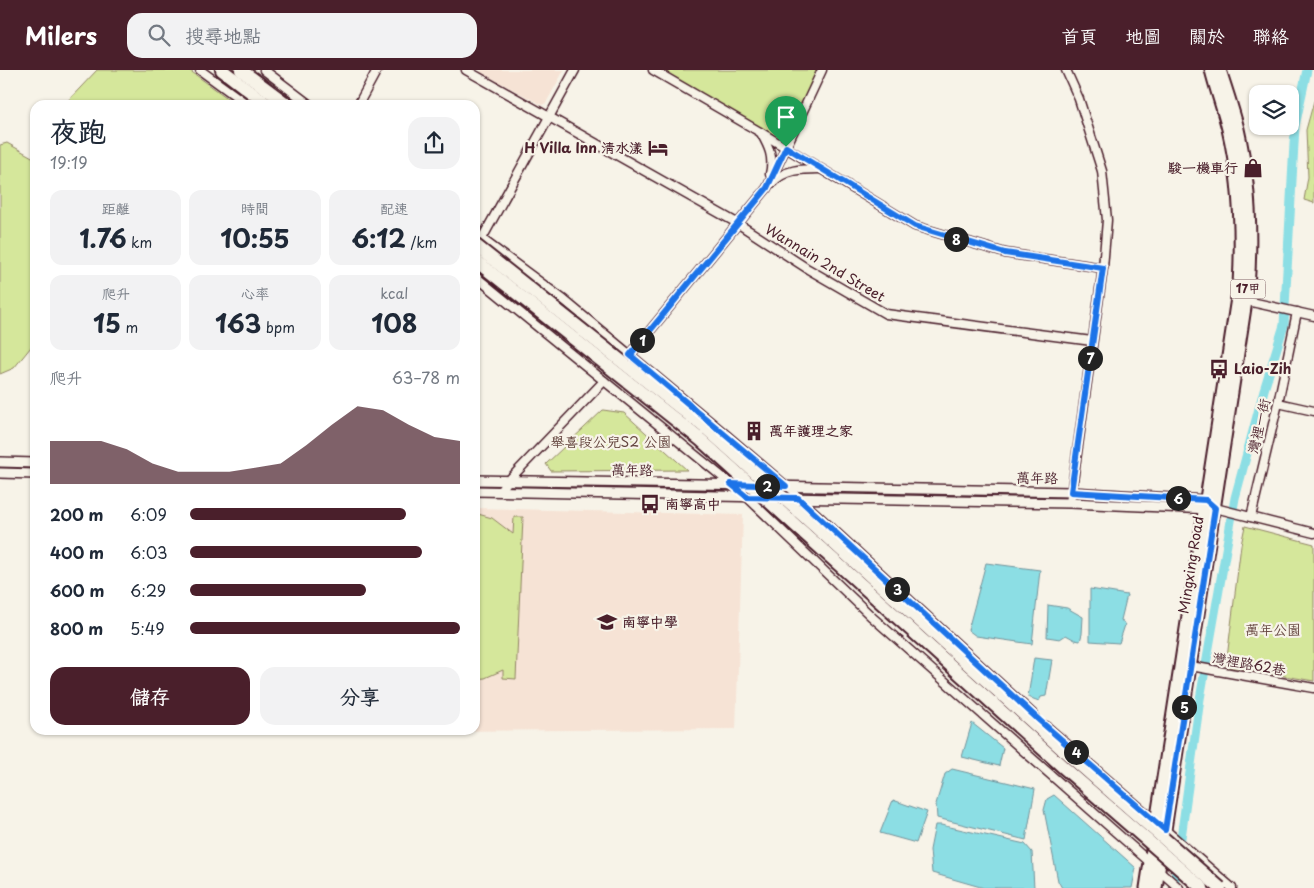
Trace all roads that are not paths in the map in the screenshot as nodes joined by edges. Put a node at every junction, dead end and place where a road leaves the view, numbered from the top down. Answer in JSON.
{"nodes":[{"id":1,"x":200,"y":70,"type":"edge"},
{"id":2,"x":222,"y":70,"type":"edge"},
{"id":3,"x":241,"y":70,"type":"edge"},
{"id":4,"x":264,"y":70,"type":"edge"},
{"id":5,"x":377,"y":70,"type":"edge"},
{"id":6,"x":466,"y":70,"type":"edge"},
{"id":7,"x":575,"y":70,"type":"edge"},
{"id":8,"x":653,"y":70,"type":"edge"},
{"id":9,"x":822,"y":70,"type":"edge"},
{"id":10,"x":1066,"y":70,"type":"edge"},
{"id":11,"x":1210,"y":70,"type":"edge"},
{"id":12,"x":1220,"y":70,"type":"edge"},
{"id":13,"x":241,"y":100,"type":"edge"},
{"id":14,"x":261,"y":100,"type":"edge"},
{"id":15,"x":281,"y":100,"type":"edge"},
{"id":16,"x":303,"y":100,"type":"edge"},
{"id":17,"x":361,"y":100,"type":"edge"},
{"id":18,"x":549,"y":117,"type":"junction"},
{"id":19,"x":760,"y":132,"type":"junction"},
{"id":20,"x":786,"y":147,"type":"junction"},
{"id":21,"x":821,"y":169,"type":"junction"},
{"id":22,"x":767,"y":188,"type":"junction"},
{"id":23,"x":737,"y":223,"type":"junction"},
{"id":24,"x":480,"y":235,"type":"edge"},
{"id":25,"x":480,"y":242,"type":"edge"},
{"id":26,"x":480,"y":242,"type":"edge"},
{"id":27,"x":480,"y":264,"type":"edge"},
{"id":28,"x":1103,"y":268,"type":"junction"},
{"id":29,"x":480,"y":280,"type":"edge"},
{"id":30,"x":1247,"y":301,"type":"junction"},
{"id":31,"x":1296,"y":312,"type":"junction"},
{"id":32,"x":1314,"y":316,"type":"edge"},
{"id":33,"x":1092,"y":341,"type":"junction"},
{"id":34,"x":630,"y":355,"type":"junction"},
{"id":35,"x":604,"y":381,"type":"junction"},
{"id":36,"x":1278,"y":403,"type":"junction"},
{"id":37,"x":1314,"y":411,"type":"edge"},
{"id":38,"x":0,"y":462,"type":"edge"},
{"id":39,"x":30,"y":463,"type":"edge"},
{"id":40,"x":0,"y":473,"type":"edge"},
{"id":41,"x":30,"y":474,"type":"edge"},
{"id":42,"x":480,"y":480,"type":"edge"},
{"id":43,"x":508,"y":480,"type":"junction"},
{"id":44,"x":731,"y":484,"type":"junction"},
{"id":45,"x":786,"y":486,"type":"junction"},
{"id":46,"x":480,"y":490,"type":"edge"},
{"id":47,"x":500,"y":491,"type":"junction"},
{"id":48,"x":1071,"y":492,"type":"junction"},
{"id":49,"x":747,"y":497,"type":"junction"},
{"id":50,"x":798,"y":498,"type":"junction"},
{"id":51,"x":1070,"y":504,"type":"junction"},
{"id":52,"x":1213,"y":507,"type":"junction"},
{"id":53,"x":1248,"y":516,"type":"junction"},
{"id":54,"x":1314,"y":533,"type":"edge"},
{"id":55,"x":1190,"y":666,"type":"junction"},
{"id":56,"x":1314,"y":688,"type":"edge"},
{"id":57,"x":1160,"y":826,"type":"junction"},
{"id":58,"x":1150,"y":863,"type":"junction"},
{"id":59,"x":1159,"y":871,"type":"junction"},
{"id":60,"x":1146,"y":888,"type":"edge"},
{"id":61,"x":1156,"y":888,"type":"edge"},
{"id":62,"x":1179,"y":888,"type":"edge"},
{"id":63,"x":1202,"y":888,"type":"edge"},
{"id":64,"x":1220,"y":888,"type":"edge"},
{"id":65,"x":1232,"y":888,"type":"edge"}],
"edges":[{"from":1,"to":13,"type":"street"},
{"from":2,"to":14,"type":"highway"},
{"from":3,"to":15,"type":"highway"},
{"from":4,"to":16,"type":"street"},
{"from":5,"to":17,"type":"street"},
{"from":6,"to":18,"type":"street","name":"Wannain 2nd Street"},
{"from":7,"to":18,"type":"street"},
{"from":8,"to":19,"type":"street"},
{"from":9,"to":20,"type":"street"},
{"from":10,"to":28,"type":"street"},
{"from":11,"to":52,"type":"main road","name":"Mingxing Road","number":"17甲"},
{"from":12,"to":30,"type":"main road","name":"Mingxing Road","number":"17甲"},
{"from":18,"to":23,"type":"street","name":"Wannain 2nd Street"},
{"from":18,"to":24,"type":"street"},
{"from":19,"to":20,"type":"street"},
{"from":19,"to":22,"type":"street"},
{"from":20,"to":21,"type":"street"},
{"from":20,"to":22,"type":"street"},
{"from":21,"to":22,"type":"street"},
{"from":21,"to":28,"type":"street"},
{"from":22,"to":23,"type":"street"},
{"from":23,"to":33,"type":"street","name":"Wannain 2nd Street"},
{"from":23,"to":34,"type":"street"},
{"from":25,"to":34,"type":"street"},
{"from":26,"to":64,"type":"highway","bridge":true},
{"from":27,"to":63,"type":"highway","bridge":true},
{"from":28,"to":33,"type":"street"},
{"from":29,"to":35,"type":"street"},
{"from":30,"to":31,"type":"street"},
{"from":30,"to":52,"type":"main road","name":"Mingxing Road","number":"17甲"},
{"from":31,"to":32,"type":"street"},
{"from":31,"to":36,"type":"street","name":"灣裡一街"},
{"from":33,"to":48,"type":"street"},
{"from":34,"to":45,"type":"street"},
{"from":35,"to":43,"type":"street"},
{"from":35,"to":44,"type":"street"},
{"from":36,"to":37,"type":"street"},
{"from":36,"to":53,"type":"street","name":"灣裡一街"},
{"from":38,"to":39,"type":"street"},
{"from":40,"to":41,"type":"street"},
{"from":42,"to":43,"type":"street","name":"萬年路"},
{"from":43,"to":44,"type":"street","name":"萬年路"},
{"from":43,"to":47,"type":"street"},
{"from":44,"to":45,"type":"street","name":"萬年路"},
{"from":44,"to":49,"type":"street"},
{"from":45,"to":48,"type":"street","name":"萬年路"},
{"from":45,"to":50,"type":"street"},
{"from":46,"to":47,"type":"street","name":"萬年路"},
{"from":47,"to":49,"type":"street","name":"萬年路"},
{"from":48,"to":51,"type":"street"},
{"from":48,"to":52,"type":"street","name":"萬年路"},
{"from":49,"to":50,"type":"street","name":"萬年路"},
{"from":49,"to":58,"type":"street"},
{"from":50,"to":51,"type":"street","name":"萬年路"},
{"from":50,"to":57,"type":"street"},
{"from":51,"to":52,"type":"street","name":"萬年路"},
{"from":52,"to":53,"type":"street"},
{"from":52,"to":55,"type":"main road","name":"Mingxing Road","number":"17甲"},
{"from":53,"to":54,"type":"street"},
{"from":55,"to":56,"type":"street","name":"灣裡路62巷"},
{"from":55,"to":57,"type":"main road","name":"Mingxing Road","number":"17甲"},
{"from":57,"to":58,"type":"main road","name":"Mingxing Road","number":"17甲"},
{"from":57,"to":59,"type":"main road","name":"Mingxing Road","number":"17甲"},
{"from":57,"to":65,"type":"street"},
{"from":58,"to":59,"type":"street"},
{"from":58,"to":60,"type":"main road","name":"Mingxing Road","number":"17甲"},
{"from":59,"to":61,"type":"main road","name":"Mingxing Road","number":"17甲"},
{"from":59,"to":62,"type":"street"}]}
